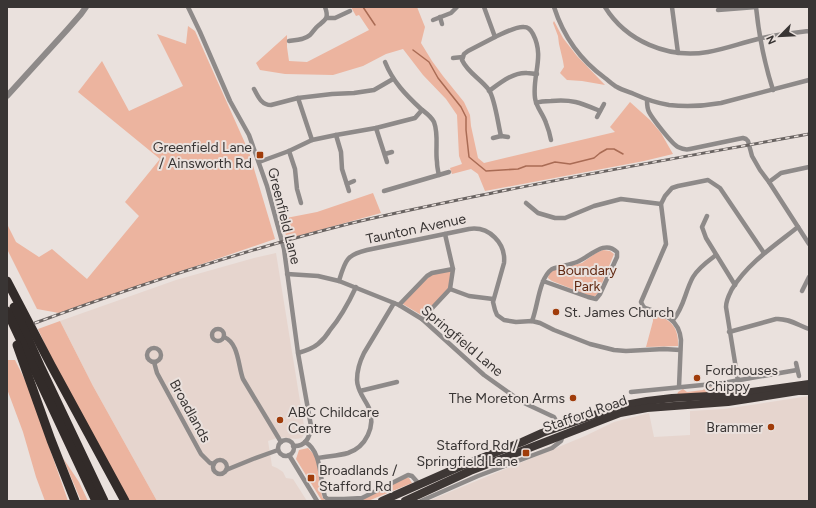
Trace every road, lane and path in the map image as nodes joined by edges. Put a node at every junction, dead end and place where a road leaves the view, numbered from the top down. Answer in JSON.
{"nodes":[{"id":1,"x":86,"y":7,"type":"edge"},
{"id":2,"x":188,"y":7,"type":"edge"},
{"id":3,"x":325,"y":7,"type":"edge"},
{"id":4,"x":457,"y":7,"type":"edge"},
{"id":5,"x":484,"y":7,"type":"edge"},
{"id":6,"x":554,"y":7,"type":"edge"},
{"id":7,"x":605,"y":7,"type":"edge"},
{"id":8,"x":672,"y":7,"type":"edge"},
{"id":9,"x":756,"y":7,"type":"edge"},
{"id":10,"x":718,"y":10,"type":"dead end"},
{"id":11,"x":350,"y":12,"type":"dead end"},
{"id":12,"x":440,"y":17,"type":"junction"},
{"id":13,"x":327,"y":18,"type":"junction"},
{"id":14,"x":433,"y":20,"type":"dead end"},
{"id":15,"x":442,"y":24,"type":"dead end"},
{"id":16,"x":809,"y":31,"type":"edge"},
{"id":17,"x":292,"y":34,"type":"dead end"},
{"id":18,"x":495,"y":36,"type":"junction"},
{"id":19,"x":760,"y":38,"type":"junction"},
{"id":20,"x":678,"y":53,"type":"junction"},
{"id":21,"x":463,"y":57,"type":"junction"},
{"id":22,"x":453,"y":58,"type":"dead end"},
{"id":23,"x":385,"y":62,"type":"dead end"},
{"id":24,"x":537,"y":74,"type":"junction"},
{"id":25,"x":393,"y":79,"type":"junction"},
{"id":26,"x":809,"y":80,"type":"edge"},
{"id":27,"x":261,"y":90,"type":"dead end"},
{"id":28,"x":773,"y":90,"type":"junction"},
{"id":29,"x":489,"y":91,"type":"junction"},
{"id":30,"x":7,"y":96,"type":"edge"},
{"id":31,"x":298,"y":98,"type":"junction"},
{"id":32,"x":647,"y":100,"type":"junction"},
{"id":33,"x":536,"y":103,"type":"junction"},
{"id":34,"x":604,"y":104,"type":"dead end"},
{"id":35,"x":422,"y":110,"type":"junction"},
{"id":36,"x":600,"y":111,"type":"junction"},
{"id":37,"x":597,"y":117,"type":"dead end"},
{"id":38,"x":376,"y":128,"type":"junction"},
{"id":39,"x":336,"y":135,"type":"junction"},
{"id":40,"x":501,"y":136,"type":"junction"},
{"id":41,"x":508,"y":137,"type":"dead end"},
{"id":42,"x":493,"y":138,"type":"dead end"},
{"id":43,"x":312,"y":140,"type":"junction"},
{"id":44,"x":551,"y":140,"type":"dead end"},
{"id":45,"x":289,"y":151,"type":"junction"},
{"id":46,"x":392,"y":152,"type":"dead end"},
{"id":47,"x":385,"y":154,"type":"junction"},
{"id":48,"x":258,"y":162,"type":"junction"},
{"id":49,"x":387,"y":162,"type":"dead end"},
{"id":50,"x":809,"y":167,"type":"edge"},
{"id":51,"x":449,"y":172,"type":"dead end"},
{"id":52,"x":439,"y":175,"type":"junction"},
{"id":53,"x":354,"y":181,"type":"dead end"},
{"id":54,"x":769,"y":182,"type":"junction"},
{"id":55,"x":347,"y":184,"type":"junction"},
{"id":56,"x":384,"y":190,"type":"dead end"},
{"id":57,"x":349,"y":191,"type":"dead end"},
{"id":58,"x":302,"y":203,"type":"dead end"},
{"id":59,"x":526,"y":203,"type":"dead end"},
{"id":60,"x":661,"y":204,"type":"junction"},
{"id":61,"x":707,"y":216,"type":"dead end"},
{"id":62,"x":798,"y":227,"type":"junction"},
{"id":63,"x":445,"y":234,"type":"junction"},
{"id":64,"x":809,"y":244,"type":"edge"},
{"id":65,"x":764,"y":253,"type":"junction"},
{"id":66,"x":716,"y":255,"type":"junction"},
{"id":67,"x":453,"y":269,"type":"junction"},
{"id":68,"x":287,"y":274,"type":"junction"},
{"id":69,"x":809,"y":277,"type":"edge"},
{"id":70,"x":7,"y":281,"type":"edge"},
{"id":71,"x":339,"y":281,"type":"junction"},
{"id":72,"x":543,"y":281,"type":"junction"},
{"id":73,"x":735,"y":285,"type":"junction"},
{"id":74,"x":356,"y":287,"type":"junction"},
{"id":75,"x":450,"y":289,"type":"junction"},
{"id":76,"x":7,"y":291,"type":"edge"},
{"id":77,"x":802,"y":291,"type":"dead end"},
{"id":78,"x":493,"y":299,"type":"junction"},
{"id":79,"x":394,"y":302,"type":"junction"},
{"id":80,"x":399,"y":305,"type":"junction"},
{"id":81,"x":7,"y":311,"type":"edge"},
{"id":82,"x":7,"y":317,"type":"edge"},
{"id":83,"x":422,"y":319,"type":"junction"},
{"id":84,"x":673,"y":320,"type":"junction"},
{"id":85,"x":532,"y":321,"type":"junction"},
{"id":86,"x":809,"y":329,"type":"edge"},
{"id":87,"x":730,"y":332,"type":"junction"},
{"id":88,"x":224,"y":337,"type":"dead end"},
{"id":89,"x":680,"y":350,"type":"junction"},
{"id":90,"x":298,"y":353,"type":"junction"},
{"id":91,"x":154,"y":362,"type":"dead end"},
{"id":92,"x":796,"y":363,"type":"dead end"},
{"id":93,"x":797,"y":370,"type":"junction"},
{"id":94,"x":799,"y":376,"type":"dead end"},
{"id":95,"x":738,"y":381,"type":"junction"},
{"id":96,"x":397,"y":382,"type":"dead end"},
{"id":97,"x":724,"y":383,"type":"junction"},
{"id":98,"x":809,"y":384,"type":"edge"},
{"id":99,"x":679,"y":387,"type":"junction"},
{"id":100,"x":360,"y":391,"type":"junction"},
{"id":101,"x":809,"y":391,"type":"edge"},
{"id":102,"x":631,"y":392,"type":"dead end"},
{"id":103,"x":725,"y":395,"type":"junction"},
{"id":104,"x":746,"y":400,"type":"junction"},
{"id":105,"x":561,"y":431,"type":"junction"},
{"id":106,"x":281,"y":442,"type":"junction"},
{"id":107,"x":305,"y":442,"type":"junction"},
{"id":108,"x":293,"y":446,"type":"junction"},
{"id":109,"x":278,"y":450,"type":"junction"},
{"id":110,"x":289,"y":455,"type":"junction"},
{"id":111,"x":318,"y":458,"type":"junction"},
{"id":112,"x":226,"y":463,"type":"junction"},
{"id":113,"x":214,"y":464,"type":"junction"},
{"id":114,"x":234,"y":467,"type":"junction"},
{"id":115,"x":226,"y":470,"type":"junction"},
{"id":116,"x":420,"y":485,"type":"junction"},
{"id":117,"x":75,"y":501,"type":"edge"},
{"id":118,"x":96,"y":501,"type":"edge"},
{"id":119,"x":104,"y":501,"type":"edge"},
{"id":120,"x":125,"y":501,"type":"edge"},
{"id":121,"x":317,"y":501,"type":"edge"},
{"id":122,"x":382,"y":501,"type":"edge"},
{"id":123,"x":405,"y":501,"type":"edge"},
{"id":124,"x":421,"y":501,"type":"edge"}],
"edges":[{"from":1,"to":30,"type":"street"},
{"from":2,"to":48,"type":"street","name":"Greenfield Lane"},
{"from":3,"to":13,"type":"street"},
{"from":4,"to":12,"type":"street"},
{"from":5,"to":18,"type":"street"},
{"from":6,"to":32,"type":"street"},
{"from":7,"to":20,"type":"street"},
{"from":8,"to":20,"type":"street"},
{"from":9,"to":10,"type":"street"},
{"from":9,"to":19,"type":"street"},
{"from":11,"to":13,"type":"street"},
{"from":12,"to":14,"type":"street"},
{"from":12,"to":15,"type":"street"},
{"from":13,"to":17,"type":"street"},
{"from":16,"to":19,"type":"street"},
{"from":18,"to":21,"type":"street"},
{"from":18,"to":24,"type":"street"},
{"from":19,"to":20,"type":"street"},
{"from":19,"to":28,"type":"street"},
{"from":21,"to":22,"type":"street"},
{"from":21,"to":29,"type":"street"},
{"from":23,"to":25,"type":"street"},
{"from":24,"to":29,"type":"street"},
{"from":24,"to":33,"type":"street"},
{"from":25,"to":31,"type":"street"},
{"from":25,"to":35,"type":"street"},
{"from":26,"to":28,"type":"street"},
{"from":27,"to":31,"type":"street"},
{"from":28,"to":32,"type":"street"},
{"from":29,"to":40,"type":"street"},
{"from":31,"to":43,"type":"street"},
{"from":32,"to":54,"type":"street"},
{"from":33,"to":36,"type":"street"},
{"from":33,"to":44,"type":"street"},
{"from":34,"to":36,"type":"street"},
{"from":35,"to":38,"type":"street"},
{"from":35,"to":52,"type":"street"},
{"from":36,"to":37,"type":"street"},
{"from":38,"to":39,"type":"street"},
{"from":38,"to":47,"type":"street"},
{"from":39,"to":43,"type":"street"},
{"from":39,"to":55,"type":"street"},
{"from":40,"to":41,"type":"street"},
{"from":40,"to":42,"type":"street"},
{"from":43,"to":45,"type":"street"},
{"from":45,"to":48,"type":"street"},
{"from":45,"to":58,"type":"street"},
{"from":46,"to":47,"type":"street"},
{"from":47,"to":49,"type":"street"},
{"from":48,"to":68,"type":"street","name":"Greenfield Lane"},
{"from":50,"to":54,"type":"street"},
{"from":51,"to":52,"type":"street"},
{"from":52,"to":56,"type":"street"},
{"from":53,"to":55,"type":"street"},
{"from":54,"to":62,"type":"street"},
{"from":55,"to":57,"type":"street"},
{"from":59,"to":60,"type":"street"},
{"from":60,"to":65,"type":"street"},
{"from":60,"to":84,"type":"street"},
{"from":61,"to":66,"type":"street"},
{"from":62,"to":64,"type":"street"},
{"from":62,"to":65,"type":"street"},
{"from":63,"to":67,"type":"street"},
{"from":63,"to":71,"type":"street","name":"Taunton Avenue"},
{"from":63,"to":78,"type":"street","name":"Taunton Avenue"},
{"from":65,"to":73,"type":"street"},
{"from":66,"to":73,"type":"street"},
{"from":66,"to":84,"type":"street"},
{"from":67,"to":75,"type":"street"},
{"from":67,"to":80,"type":"street"},
{"from":68,"to":71,"type":"street","name":"Springfield Lane"},
{"from":68,"to":90,"type":"street","name":"Greenfield Lane"},
{"from":69,"to":77,"type":"street"},
{"from":70,"to":120,"type":"highway"},
{"from":71,"to":74,"type":"street","name":"Springfield Lane"},
{"from":72,"to":72,"type":"street"},
{"from":72,"to":85,"type":"street"},
{"from":73,"to":87,"type":"street"},
{"from":74,"to":79,"type":"street","name":"Springfield Lane"},
{"from":74,"to":90,"type":"street"},
{"from":75,"to":78,"type":"street"},
{"from":75,"to":83,"type":"street"},
{"from":76,"to":119,"type":"highway"},
{"from":78,"to":85,"type":"street"},
{"from":79,"to":80,"type":"street","name":"Springfield Lane"},
{"from":79,"to":100,"type":"street"},
{"from":80,"to":83,"type":"street","name":"Springfield Lane"},
{"from":81,"to":118,"type":"highway"},
{"from":82,"to":117,"type":"highway"},
{"from":83,"to":105,"type":"street","name":"Springfield Lane"},
{"from":84,"to":89,"type":"street"},
{"from":85,"to":89,"type":"street"},
{"from":86,"to":87,"type":"street"},
{"from":87,"to":95,"type":"street"},
{"from":88,"to":106,"type":"street"},
{"from":89,"to":99,"type":"street"},
{"from":90,"to":107,"type":"street","name":"Greenfield Lane"},
{"from":91,"to":113,"type":"street","name":"Broadlands"},
{"from":92,"to":93,"type":"street"},
{"from":93,"to":94,"type":"street"},
{"from":93,"to":95,"type":"street","name":"Stafford Road"},
{"from":95,"to":97,"type":"street","name":"Stafford Road"},
{"from":96,"to":100,"type":"street"},
{"from":97,"to":99,"type":"street","name":"Stafford Road"},
{"from":97,"to":103,"type":"street"},
{"from":98,"to":103,"type":"highway","name":"Stafford Road"},
{"from":99,"to":102,"type":"street","name":"Stafford Road"},
{"from":100,"to":111,"type":"street"},
{"from":101,"to":104,"type":"highway","name":"Stafford Road"},
{"from":103,"to":104,"type":"highway"},
{"from":103,"to":105,"type":"highway","name":"Stafford Road"},
{"from":104,"to":105,"type":"highway","name":"Stafford Road"},
{"from":105,"to":116,"type":"highway"},
{"from":105,"to":123,"type":"highway","name":"Stafford Road"},
{"from":105,"to":124,"type":"street"},
{"from":106,"to":108,"type":"street"},
{"from":106,"to":109,"type":"street"},
{"from":107,"to":108,"type":"street"},
{"from":107,"to":111,"type":"street"},
{"from":108,"to":110,"type":"street"},
{"from":109,"to":110,"type":"street"},
{"from":109,"to":114,"type":"street"},
{"from":110,"to":121,"type":"street"},
{"from":111,"to":116,"type":"street"},
{"from":112,"to":113,"type":"street"},
{"from":112,"to":114,"type":"street"},
{"from":112,"to":115,"type":"street"},
{"from":113,"to":115,"type":"street"},
{"from":114,"to":115,"type":"street"},
{"from":116,"to":122,"type":"highway"}]}
